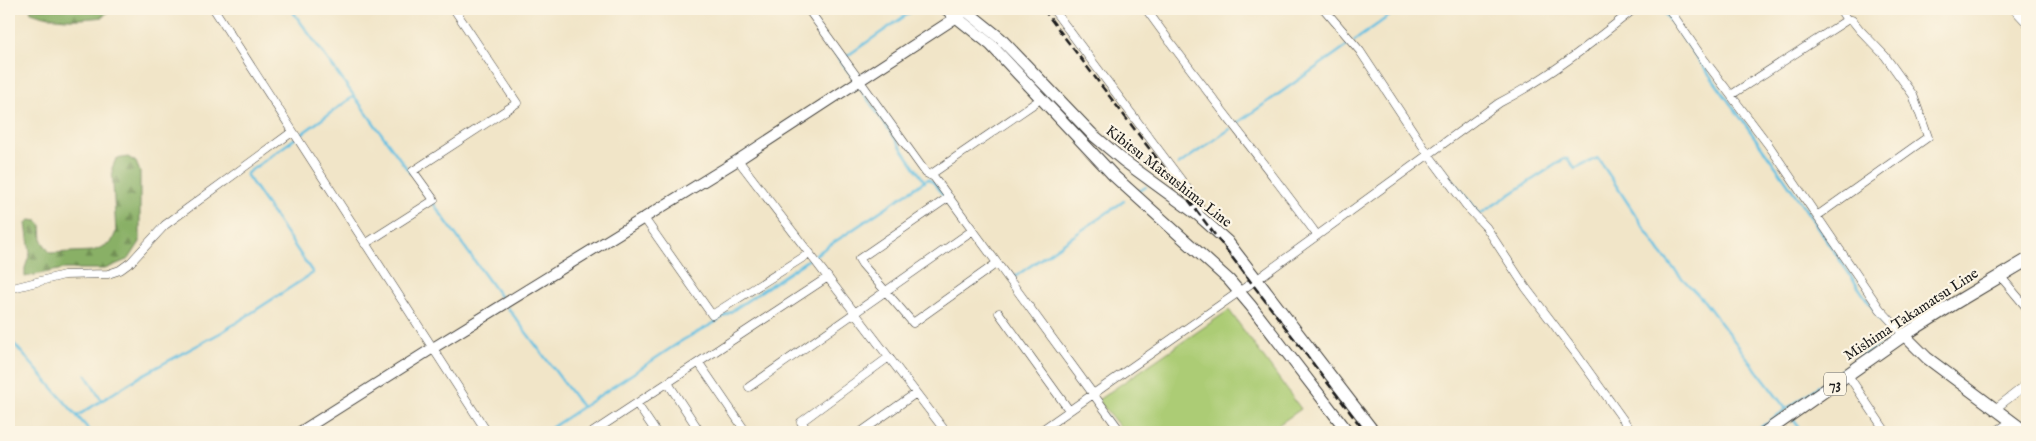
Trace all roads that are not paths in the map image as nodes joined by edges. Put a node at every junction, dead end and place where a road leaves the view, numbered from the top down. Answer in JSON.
{"nodes":[{"id":1,"x":214,"y":9,"type":"edge"},
{"id":2,"x":454,"y":9,"type":"edge"},
{"id":3,"x":808,"y":9,"type":"edge"},
{"id":4,"x":946,"y":9,"type":"edge"},
{"id":5,"x":1053,"y":9,"type":"edge"},
{"id":6,"x":1146,"y":9,"type":"edge"},
{"id":7,"x":1324,"y":9,"type":"edge"},
{"id":8,"x":1634,"y":9,"type":"edge"},
{"id":9,"x":1669,"y":9,"type":"edge"},
{"id":10,"x":1840,"y":9,"type":"edge"},
{"id":11,"x":2014,"y":9,"type":"edge"},
{"id":12,"x":965,"y":11,"type":"edge"},
{"id":13,"x":1847,"y":20,"type":"junction"},
{"id":14,"x":2027,"y":23,"type":"edge"},
{"id":15,"x":857,"y":83,"type":"junction"},
{"id":16,"x":1731,"y":95,"type":"junction"},
{"id":17,"x":1035,"y":102,"type":"dead end"},
{"id":18,"x":294,"y":136,"type":"junction"},
{"id":19,"x":1428,"y":154,"type":"junction"},
{"id":20,"x":738,"y":160,"type":"junction"},
{"id":21,"x":930,"y":175,"type":"junction"},
{"id":22,"x":947,"y":198,"type":"junction"},
{"id":23,"x":1198,"y":215,"type":"junction"},
{"id":24,"x":1818,"y":216,"type":"junction"},
{"id":25,"x":644,"y":218,"type":"junction"},
{"id":26,"x":971,"y":231,"type":"junction"},
{"id":27,"x":1317,"y":235,"type":"junction"},
{"id":28,"x":365,"y":244,"type":"junction"},
{"id":29,"x":812,"y":256,"type":"junction"},
{"id":30,"x":2027,"y":260,"type":"edge"},
{"id":31,"x":995,"y":264,"type":"junction"},
{"id":32,"x":828,"y":277,"type":"junction"},
{"id":33,"x":2001,"y":277,"type":"junction"},
{"id":34,"x":1257,"y":279,"type":"junction"},
{"id":35,"x":9,"y":289,"type":"edge"},
{"id":36,"x":1239,"y":290,"type":"junction"},
{"id":37,"x":886,"y":291,"type":"junction"},
{"id":38,"x":2027,"y":308,"type":"edge"},
{"id":39,"x":999,"y":313,"type":"dead end"},
{"id":40,"x":854,"y":314,"type":"junction"},
{"id":41,"x":1904,"y":336,"type":"junction"},
{"id":42,"x":433,"y":348,"type":"junction"},
{"id":43,"x":889,"y":356,"type":"junction"},
{"id":44,"x":699,"y":362,"type":"junction"},
{"id":45,"x":1848,"y":375,"type":"junction"},
{"id":46,"x":668,"y":383,"type":"junction"},
{"id":47,"x":2027,"y":384,"type":"edge"},
{"id":48,"x":749,"y":387,"type":"dead end"},
{"id":49,"x":916,"y":393,"type":"junction"},
{"id":50,"x":1091,"y":395,"type":"junction"},
{"id":51,"x":637,"y":404,"type":"junction"},
{"id":52,"x":1996,"y":409,"type":"junction"},
{"id":53,"x":1070,"y":410,"type":"junction"},
{"id":54,"x":2012,"y":421,"type":"junction"},
{"id":55,"x":941,"y":431,"type":"edge"},
{"id":56,"x":300,"y":432,"type":"edge"},
{"id":57,"x":487,"y":432,"type":"edge"},
{"id":58,"x":594,"y":432,"type":"edge"},
{"id":59,"x":656,"y":432,"type":"edge"},
{"id":60,"x":700,"y":432,"type":"edge"},
{"id":61,"x":746,"y":432,"type":"edge"},
{"id":62,"x":809,"y":432,"type":"edge"},
{"id":63,"x":860,"y":432,"type":"edge"},
{"id":64,"x":1039,"y":432,"type":"edge"},
{"id":65,"x":1121,"y":432,"type":"edge"},
{"id":66,"x":1348,"y":432,"type":"edge"},
{"id":67,"x":1374,"y":432,"type":"edge"},
{"id":68,"x":1632,"y":432,"type":"edge"},
{"id":69,"x":1766,"y":432,"type":"edge"},
{"id":70,"x":1886,"y":432,"type":"edge"},
{"id":71,"x":1995,"y":432,"type":"edge"},
{"id":72,"x":2026,"y":432,"type":"edge"}],
"edges":[{"from":1,"to":18,"type":"street"},
{"from":2,"to":28,"type":"street"},
{"from":3,"to":15,"type":"street"},
{"from":4,"to":12,"type":"main road","name":"Kibitsu Matsushima Line"},
{"from":5,"to":23,"type":"street"},
{"from":6,"to":27,"type":"street"},
{"from":7,"to":19,"type":"street"},
{"from":8,"to":19,"type":"street"},
{"from":9,"to":16,"type":"street"},
{"from":10,"to":13,"type":"street"},
{"from":11,"to":14,"type":"street"},
{"from":12,"to":15,"type":"street"},
{"from":12,"to":23,"type":"main road","name":"Kibitsu Matsushima Line"},
{"from":12,"to":36,"type":"main road","name":"Kibitsu Matsushima Line"},
{"from":13,"to":16,"type":"street"},
{"from":13,"to":24,"type":"street"},
{"from":15,"to":20,"type":"street"},
{"from":15,"to":21,"type":"street"},
{"from":16,"to":24,"type":"street"},
{"from":17,"to":21,"type":"street"},
{"from":18,"to":28,"type":"street"},
{"from":18,"to":35,"type":"street"},
{"from":19,"to":27,"type":"street"},
{"from":19,"to":68,"type":"street"},
{"from":20,"to":25,"type":"street"},
{"from":20,"to":29,"type":"street"},
{"from":21,"to":22,"type":"street"},
{"from":22,"to":26,"type":"street"},
{"from":22,"to":37,"type":"street"},
{"from":23,"to":34,"type":"main road","name":"Kibitsu Matsushima Line"},
{"from":24,"to":41,"type":"street"},
{"from":25,"to":29,"type":"street"},
{"from":25,"to":42,"type":"street"},
{"from":26,"to":31,"type":"street"},
{"from":26,"to":37,"type":"street"},
{"from":27,"to":34,"type":"street"},
{"from":28,"to":42,"type":"street"},
{"from":29,"to":32,"type":"street"},
{"from":30,"to":33,"type":"main road","name":"Mishima Takamatsu Line","number":"73"},
{"from":31,"to":37,"type":"street"},
{"from":31,"to":50,"type":"street"},
{"from":32,"to":40,"type":"street"},
{"from":32,"to":44,"type":"street"},
{"from":33,"to":38,"type":"street"},
{"from":33,"to":41,"type":"main road","name":"Mishima Takamatsu Line","number":"73"},
{"from":34,"to":36,"type":"street"},
{"from":34,"to":67,"type":"main road","name":"Kibitsu Matsushima Line"},
{"from":36,"to":50,"type":"street"},
{"from":36,"to":66,"type":"main road","name":"Kibitsu Matsushima Line"},
{"from":37,"to":40,"type":"street"},
{"from":39,"to":53,"type":"street"},
{"from":40,"to":43,"type":"street"},
{"from":40,"to":48,"type":"street"},
{"from":41,"to":45,"type":"main road","name":"Mishima Takamatsu Line","number":"73"},
{"from":41,"to":52,"type":"main road"},
{"from":42,"to":56,"type":"street"},
{"from":42,"to":57,"type":"street"},
{"from":43,"to":49,"type":"street"},
{"from":43,"to":62,"type":"street"},
{"from":44,"to":46,"type":"street"},
{"from":44,"to":61,"type":"street"},
{"from":45,"to":69,"type":"main road","name":"Mishima Takamatsu Line","number":"73"},
{"from":45,"to":70,"type":"street"},
{"from":46,"to":51,"type":"street"},
{"from":46,"to":60,"type":"street"},
{"from":47,"to":52,"type":"street"},
{"from":49,"to":55,"type":"street"},
{"from":49,"to":63,"type":"street"},
{"from":50,"to":53,"type":"street"},
{"from":50,"to":65,"type":"street"},
{"from":51,"to":58,"type":"street"},
{"from":51,"to":59,"type":"street"},
{"from":52,"to":54,"type":"main road"},
{"from":53,"to":64,"type":"street"},
{"from":54,"to":71,"type":"street"},
{"from":54,"to":72,"type":"main road"}]}
